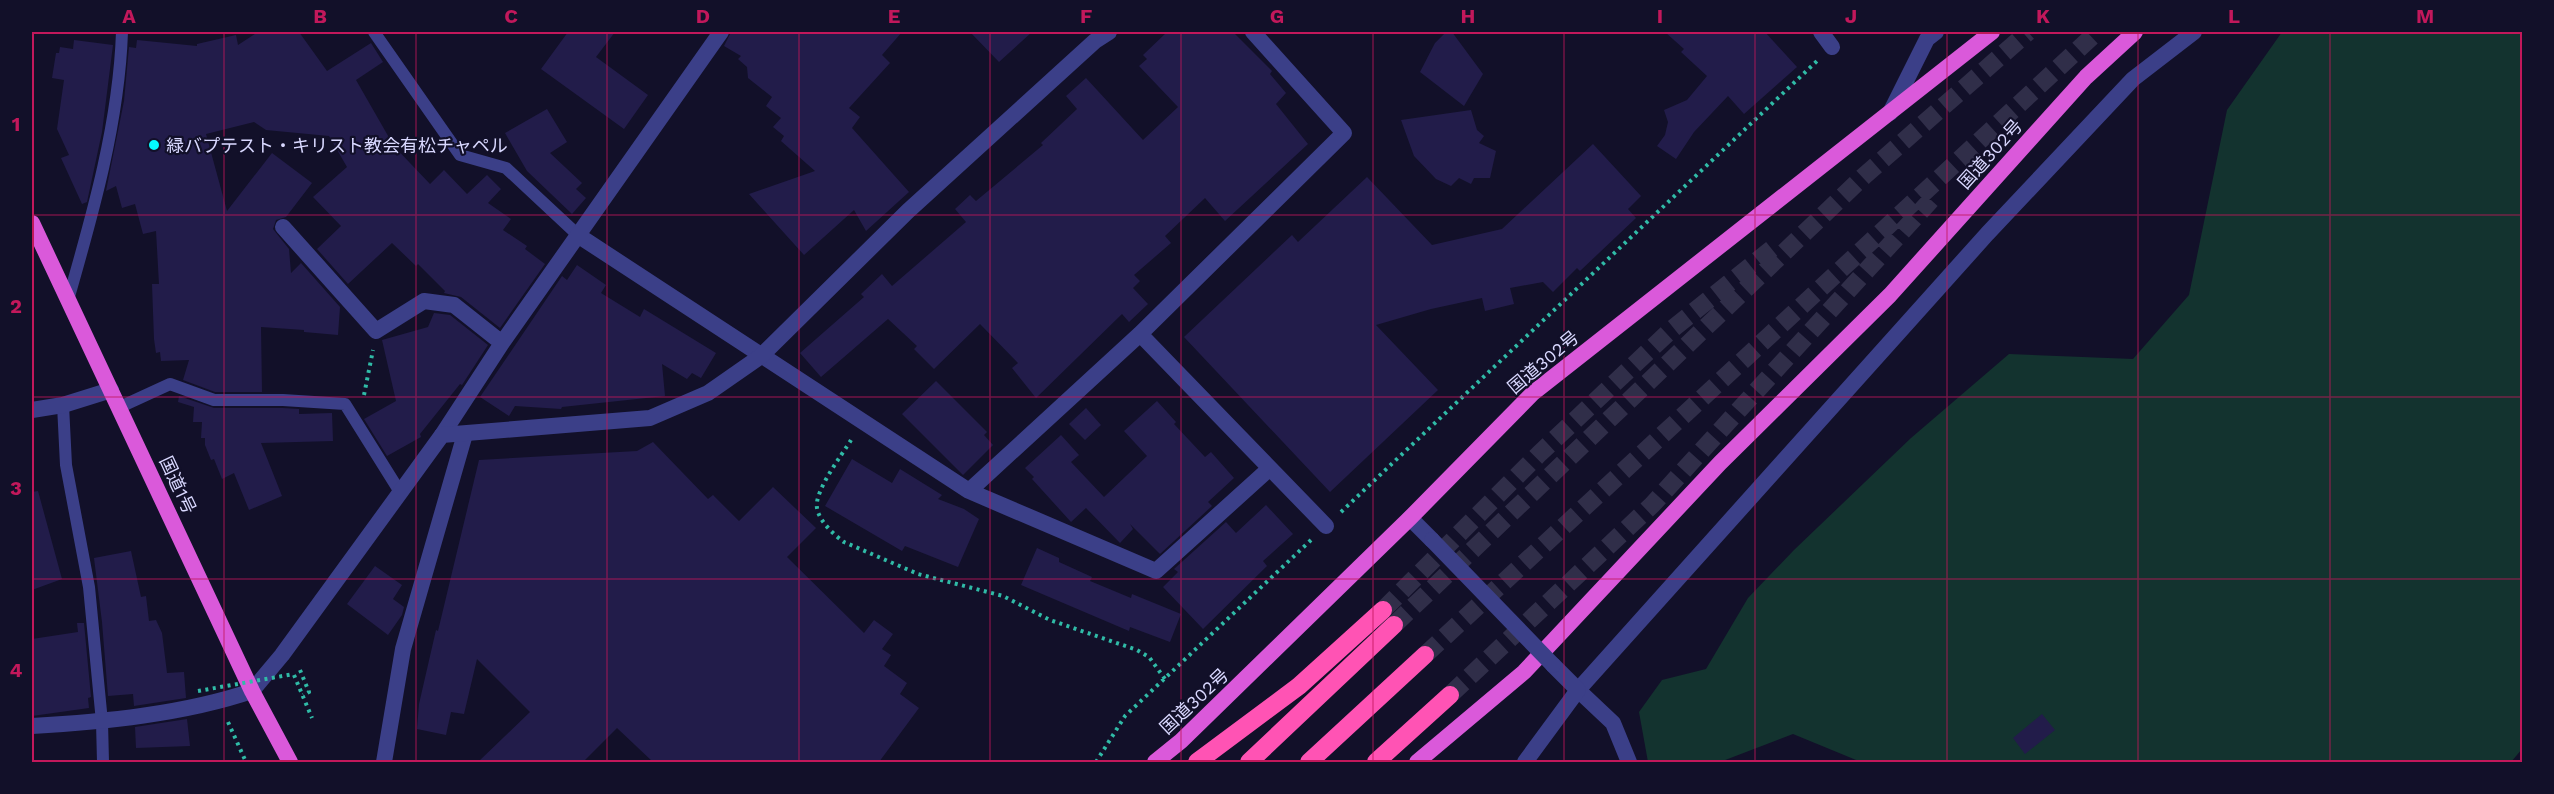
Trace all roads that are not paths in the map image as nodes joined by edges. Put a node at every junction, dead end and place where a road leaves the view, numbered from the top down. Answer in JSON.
{"nodes":[{"id":1,"x":122,"y":32,"type":"edge"},
{"id":2,"x":374,"y":32,"type":"edge"},
{"id":3,"x":721,"y":32,"type":"edge"},
{"id":4,"x":1109,"y":32,"type":"edge"},
{"id":5,"x":1253,"y":32,"type":"edge"},
{"id":6,"x":1821,"y":32,"type":"edge"},
{"id":7,"x":1936,"y":32,"type":"edge"},
{"id":8,"x":1992,"y":32,"type":"edge"},
{"id":9,"x":2135,"y":32,"type":"edge"},
{"id":10,"x":2194,"y":32,"type":"edge"},
{"id":11,"x":1832,"y":47,"type":"road end"},
{"id":12,"x":1890,"y":113,"type":"junction"},
{"id":13,"x":32,"y":224,"type":"edge"},
{"id":14,"x":283,"y":227,"type":"dead end"},
{"id":15,"x":579,"y":236,"type":"junction"},
{"id":16,"x":68,"y":300,"type":"junction"},
{"id":17,"x":1140,"y":334,"type":"junction"},
{"id":18,"x":502,"y":343,"type":"junction"},
{"id":19,"x":761,"y":356,"type":"junction"},
{"id":20,"x":111,"y":390,"type":"junction"},
{"id":21,"x":63,"y":405,"type":"junction"},
{"id":22,"x":120,"y":407,"type":"junction"},
{"id":23,"x":32,"y":410,"type":"edge"},
{"id":24,"x":465,"y":434,"type":"junction"},
{"id":25,"x":442,"y":435,"type":"junction"},
{"id":26,"x":1269,"y":469,"type":"junction"},
{"id":27,"x":969,"y":491,"type":"junction"},
{"id":28,"x":400,"y":492,"type":"junction"},
{"id":29,"x":1410,"y":518,"type":"junction"},
{"id":30,"x":1326,"y":526,"type":"road end"},
{"id":31,"x":1425,"y":655,"type":"tunnel mouth"},
{"id":32,"x":1578,"y":690,"type":"junction"},
{"id":33,"x":252,"y":691,"type":"junction"},
{"id":34,"x":1450,"y":695,"type":"tunnel mouth"},
{"id":35,"x":102,"y":722,"type":"junction"},
{"id":36,"x":32,"y":726,"type":"edge"},
{"id":37,"x":103,"y":762,"type":"edge"},
{"id":38,"x":290,"y":762,"type":"edge"},
{"id":39,"x":384,"y":762,"type":"edge"},
{"id":40,"x":1155,"y":762,"type":"edge"},
{"id":41,"x":1197,"y":762,"type":"edge"},
{"id":42,"x":1249,"y":762,"type":"edge"},
{"id":43,"x":1310,"y":762,"type":"edge"},
{"id":44,"x":1376,"y":762,"type":"edge"},
{"id":45,"x":1417,"y":762,"type":"edge"},
{"id":46,"x":1525,"y":762,"type":"edge"},
{"id":47,"x":1629,"y":762,"type":"edge"}],
"edges":[{"from":1,"to":16,"type":"lane"},
{"from":2,"to":15,"type":"lane"},
{"from":3,"to":15,"type":"street"},
{"from":4,"to":19,"type":"street"},
{"from":5,"to":17,"type":"street"},
{"from":6,"to":11,"type":"street"},
{"from":7,"to":12,"type":"street"},
{"from":8,"to":12,"type":"highway","name":"国道302号"},
{"from":9,"to":45,"type":"highway","name":"国道302号"},
{"from":10,"to":32,"type":"street"},
{"from":12,"to":29,"type":"highway","name":"国道302号"},
{"from":13,"to":16,"type":"highway","name":"国道1号"},
{"from":14,"to":18,"type":"street"},
{"from":15,"to":18,"type":"street"},
{"from":15,"to":19,"type":"street"},
{"from":16,"to":20,"type":"highway","name":"国道1号"},
{"from":17,"to":26,"type":"street"},
{"from":17,"to":27,"type":"street"},
{"from":18,"to":25,"type":"street"},
{"from":19,"to":24,"type":"street"},
{"from":19,"to":27,"type":"street"},
{"from":20,"to":21,"type":"street"},
{"from":20,"to":22,"type":"highway","name":"国道1号"},
{"from":21,"to":23,"type":"street"},
{"from":21,"to":35,"type":"lane"},
{"from":22,"to":28,"type":"lane"},
{"from":22,"to":33,"type":"highway","name":"国道1号"},
{"from":24,"to":25,"type":"street"},
{"from":24,"to":39,"type":"street"},
{"from":25,"to":28,"type":"street"},
{"from":26,"to":27,"type":"street"},
{"from":26,"to":30,"type":"street"},
{"from":28,"to":33,"type":"street"},
{"from":29,"to":32,"type":"street","bridge":true},
{"from":29,"to":40,"type":"highway","name":"国道302号"},
{"from":31,"to":43,"type":"highway"},
{"from":32,"to":46,"type":"street"},
{"from":32,"to":47,"type":"street"},
{"from":33,"to":35,"type":"street"},
{"from":33,"to":38,"type":"highway","name":"国道1号"},
{"from":34,"to":44,"type":"highway"},
{"from":35,"to":36,"type":"street"},
{"from":35,"to":37,"type":"lane"},
{"from":41,"to":42,"type":"highway"}]}
